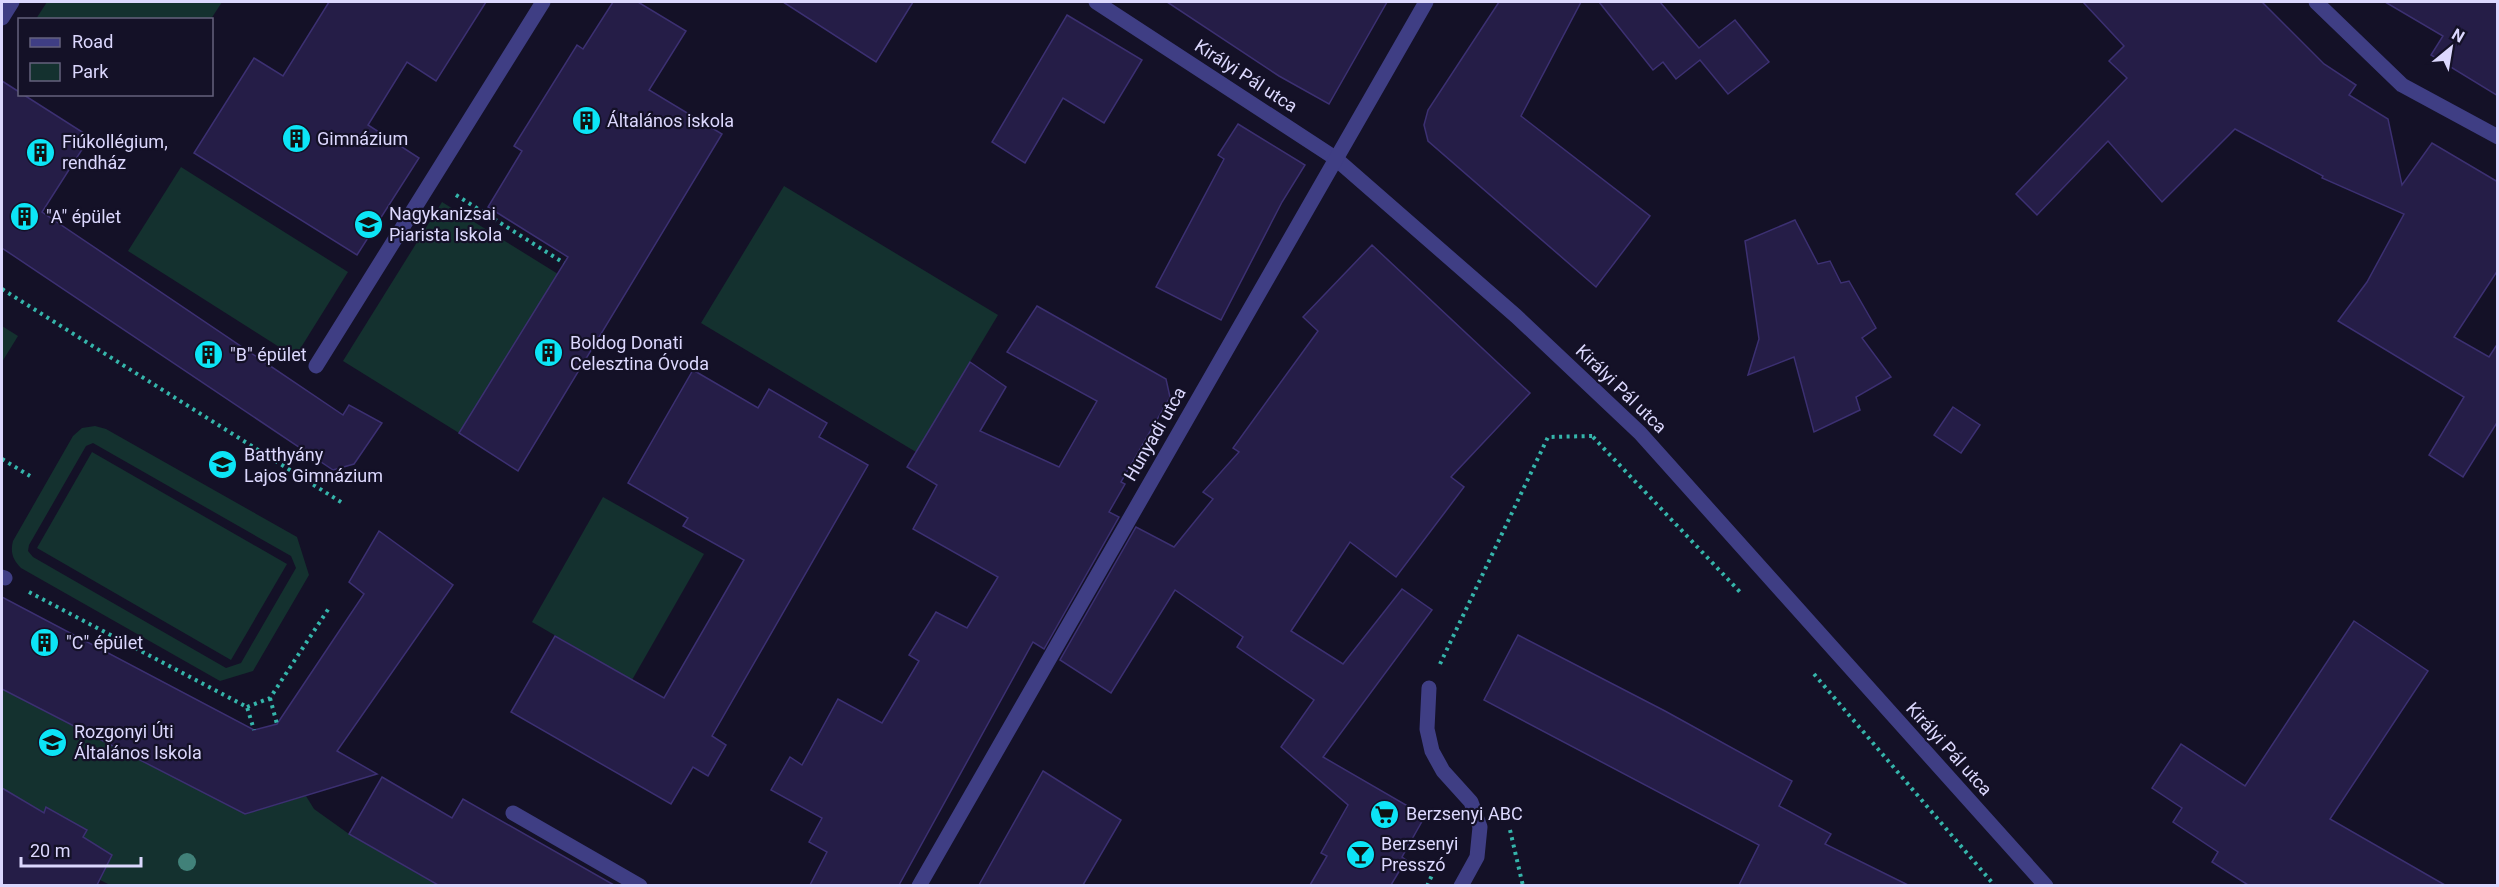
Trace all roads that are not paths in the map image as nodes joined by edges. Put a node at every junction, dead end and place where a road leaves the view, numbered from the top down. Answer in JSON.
{"nodes":[{"id":1,"x":12,"y":2,"type":"edge"},
{"id":2,"x":543,"y":2,"type":"edge"},
{"id":3,"x":1096,"y":2,"type":"edge"},
{"id":4,"x":1426,"y":2,"type":"edge"},
{"id":5,"x":2316,"y":2,"type":"edge"},
{"id":6,"x":2,"y":18,"type":"edge"},
{"id":7,"x":2498,"y":137,"type":"edge"},
{"id":8,"x":1335,"y":158,"type":"junction"},
{"id":9,"x":316,"y":366,"type":"dead end"},
{"id":10,"x":1429,"y":688,"type":"road end"},
{"id":11,"x":513,"y":813,"type":"dead end"},
{"id":12,"x":639,"y":885,"type":"edge"},
{"id":13,"x":919,"y":885,"type":"edge"},
{"id":14,"x":1461,"y":885,"type":"edge"},
{"id":15,"x":2046,"y":885,"type":"edge"}],
"edges":[{"from":1,"to":6,"type":"street"},
{"from":2,"to":9,"type":"street"},
{"from":3,"to":8,"type":"street","name":"Királyi Pál utca"},
{"from":4,"to":8,"type":"street","name":"Hunyadi utca"},
{"from":5,"to":7,"type":"street"},
{"from":8,"to":13,"type":"street","name":"Hunyadi utca"},
{"from":8,"to":15,"type":"street","name":"Királyi Pál utca"},
{"from":10,"to":14,"type":"street"},
{"from":11,"to":12,"type":"street"}]}
